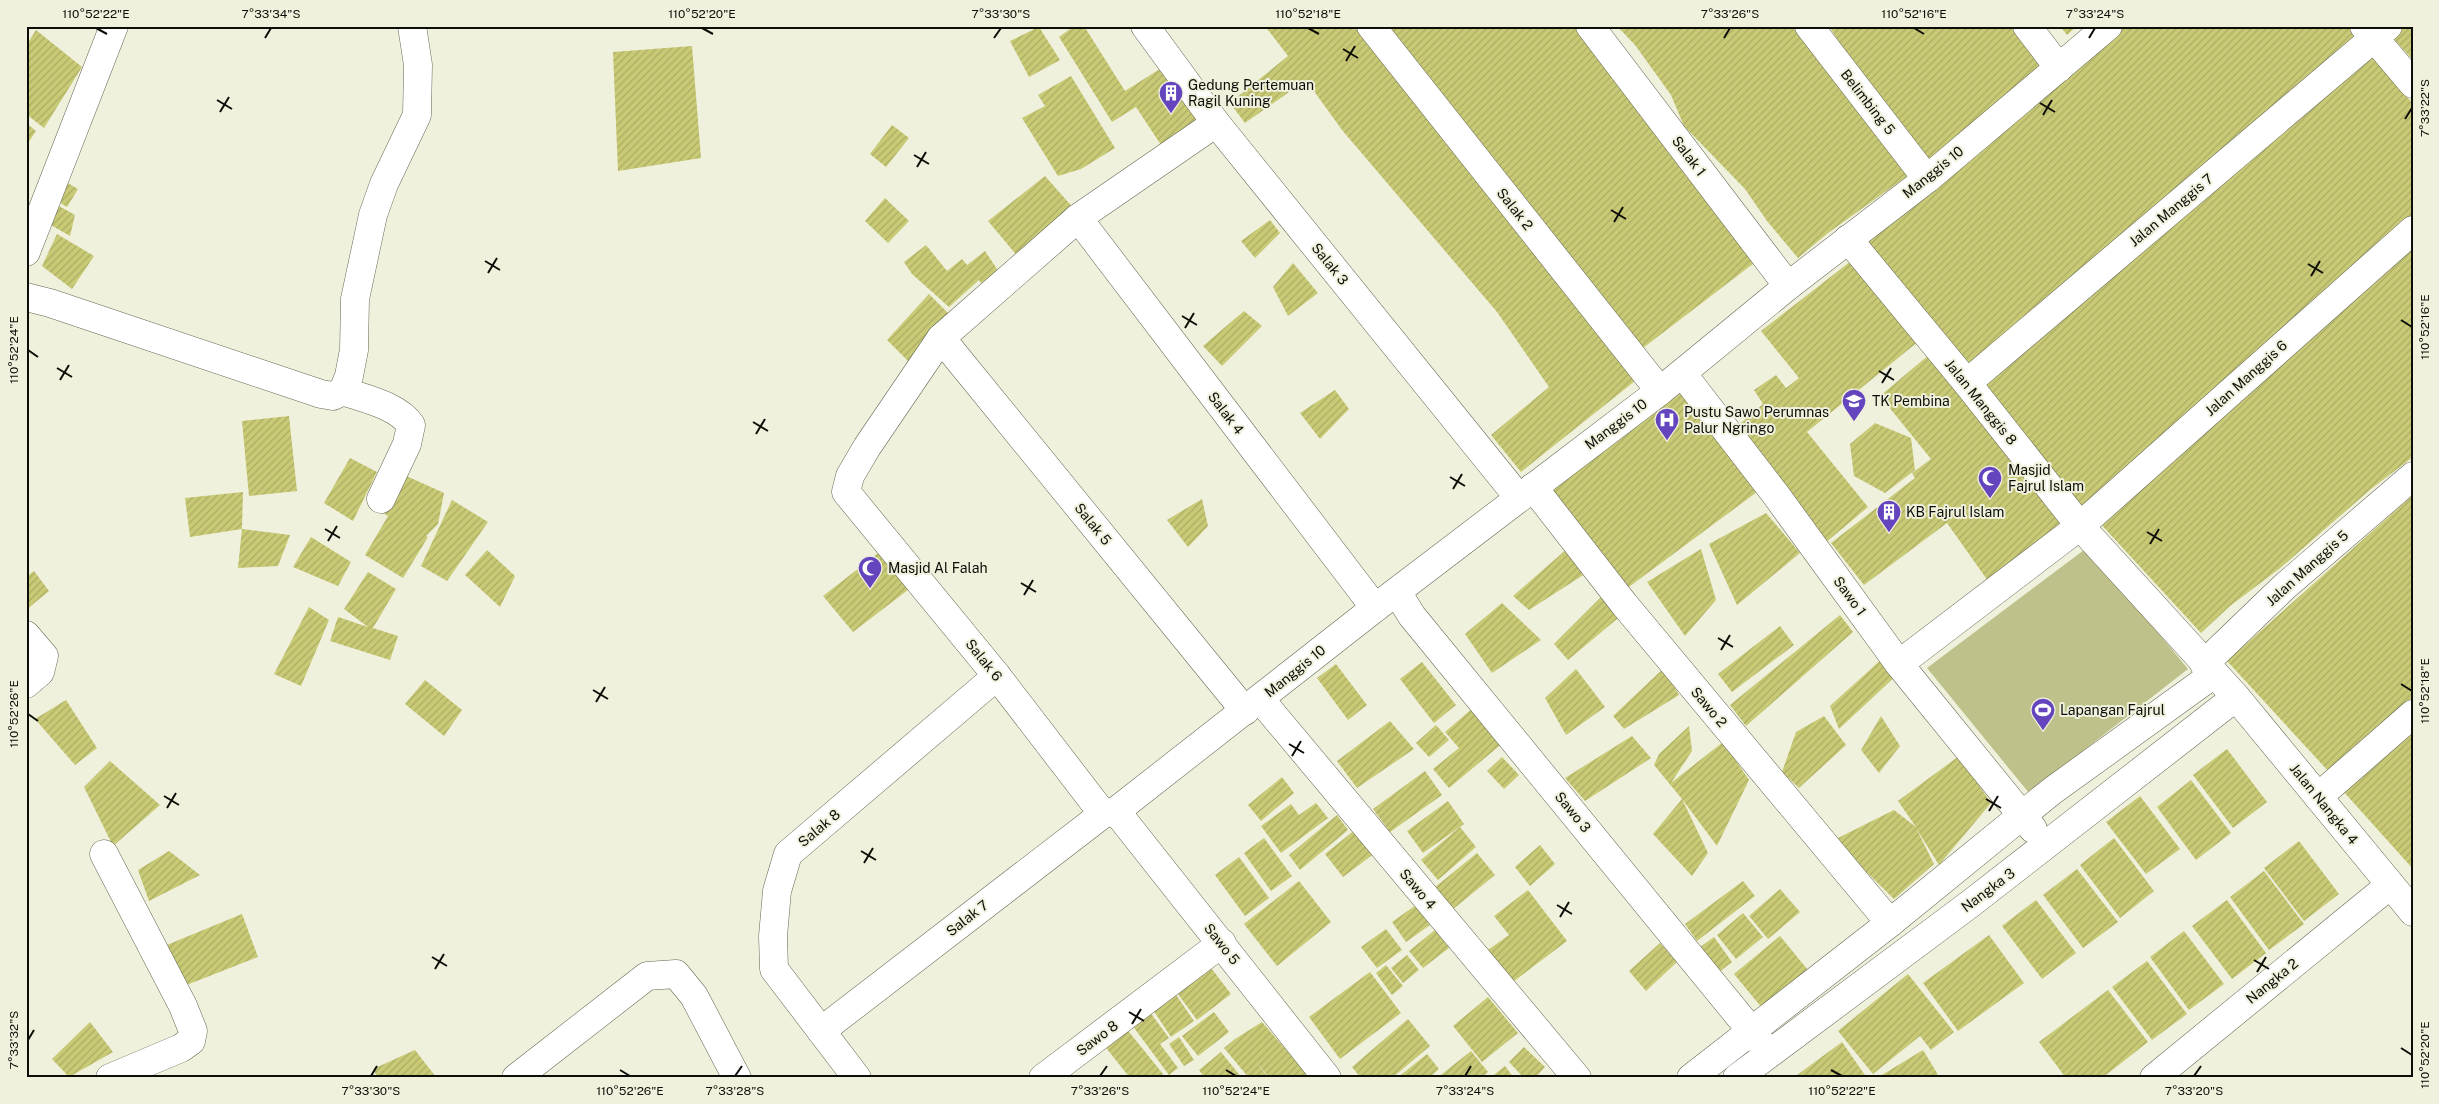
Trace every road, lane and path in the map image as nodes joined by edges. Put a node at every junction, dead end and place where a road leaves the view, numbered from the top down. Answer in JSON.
{"nodes":[{"id":1,"x":114,"y":26,"type":"edge"},
{"id":2,"x":412,"y":26,"type":"edge"},
{"id":3,"x":1145,"y":26,"type":"edge"},
{"id":4,"x":1371,"y":26,"type":"edge"},
{"id":5,"x":1590,"y":26,"type":"edge"},
{"id":6,"x":1809,"y":26,"type":"edge"},
{"id":7,"x":2027,"y":26,"type":"edge"},
{"id":8,"x":2108,"y":26,"type":"edge"},
{"id":9,"x":2376,"y":30,"type":"edge"},
{"id":10,"x":2059,"y":68,"type":"junction"},
{"id":11,"x":2413,"y":84,"type":"edge"},
{"id":12,"x":1216,"y":123,"type":"junction"},
{"id":13,"x":1927,"y":179,"type":"junction"},
{"id":14,"x":1078,"y":218,"type":"junction"},
{"id":15,"x":2413,"y":230,"type":"edge"},
{"id":16,"x":1848,"y":239,"type":"junction"},
{"id":17,"x":26,"y":252,"type":"edge"},
{"id":18,"x":1788,"y":286,"type":"junction"},
{"id":19,"x":26,"y":297,"type":"edge"},
{"id":20,"x":942,"y":338,"type":"junction"},
{"id":21,"x":1682,"y":374,"type":"junction"},
{"id":22,"x":1967,"y":382,"type":"junction"},
{"id":23,"x":343,"y":391,"type":"junction"},
{"id":24,"x":1660,"y":391,"type":"junction"},
{"id":25,"x":2413,"y":476,"type":"edge"},
{"id":26,"x":1526,"y":493,"type":"junction"},
{"id":27,"x":380,"y":498,"type":"dead end"},
{"id":28,"x":2080,"y":526,"type":"junction"},
{"id":29,"x":1397,"y":592,"type":"junction"},
{"id":30,"x":1375,"y":608,"type":"junction"},
{"id":31,"x":26,"y":635,"type":"edge"},
{"id":32,"x":1900,"y":664,"type":"junction"},
{"id":33,"x":2209,"y":669,"type":"junction"},
{"id":34,"x":997,"y":676,"type":"junction"},
{"id":35,"x":26,"y":684,"type":"edge"},
{"id":36,"x":2236,"y":697,"type":"junction"},
{"id":37,"x":1252,"y":705,"type":"junction"},
{"id":38,"x":2413,"y":714,"type":"edge"},
{"id":39,"x":2318,"y":797,"type":"junction"},
{"id":40,"x":1109,"y":812,"type":"junction"},
{"id":41,"x":2022,"y":815,"type":"junction"},
{"id":42,"x":2046,"y":845,"type":"junction"},
{"id":43,"x":104,"y":854,"type":"dead end"},
{"id":44,"x":2390,"y":885,"type":"junction"},
{"id":45,"x":2413,"y":912,"type":"edge"},
{"id":46,"x":1890,"y":923,"type":"junction"},
{"id":47,"x":1222,"y":943,"type":"junction"},
{"id":48,"x":1752,"y":1029,"type":"junction"},
{"id":49,"x":821,"y":1031,"type":"junction"},
{"id":50,"x":1769,"y":1054,"type":"junction"},
{"id":51,"x":1326,"y":1077,"type":"edge"},
{"id":52,"x":110,"y":1078,"type":"edge"},
{"id":53,"x":516,"y":1078,"type":"edge"},
{"id":54,"x":737,"y":1078,"type":"edge"},
{"id":55,"x":857,"y":1078,"type":"edge"},
{"id":56,"x":1043,"y":1078,"type":"edge"},
{"id":57,"x":1577,"y":1078,"type":"edge"},
{"id":58,"x":1691,"y":1078,"type":"edge"},
{"id":59,"x":1737,"y":1078,"type":"edge"},
{"id":60,"x":2154,"y":1078,"type":"edge"}],
"edges":[{"from":1,"to":17,"type":"street"},
{"from":2,"to":23,"type":"street"},
{"from":3,"to":12,"type":"street","name":"Salak 3"},
{"from":4,"to":24,"type":"street","name":"Salak 2"},
{"from":5,"to":18,"type":"street","name":"Salak 1"},
{"from":6,"to":13,"type":"street","name":"Belimbing 5"},
{"from":7,"to":10,"type":"street"},
{"from":8,"to":10,"type":"street","name":"Manggis 10"},
{"from":9,"to":11,"type":"street"},
{"from":9,"to":22,"type":"street","name":"Jalan Manggis 7"},
{"from":10,"to":13,"type":"street","name":"Manggis 10"},
{"from":12,"to":14,"type":"street"},
{"from":12,"to":26,"type":"street","name":"Salak 3"},
{"from":13,"to":16,"type":"street","name":"Manggis 10"},
{"from":14,"to":20,"type":"street"},
{"from":14,"to":30,"type":"street","name":"Salak 4"},
{"from":15,"to":28,"type":"street","name":"Jalan Manggis 6"},
{"from":16,"to":18,"type":"street","name":"Manggis 10"},
{"from":16,"to":22,"type":"street","name":"Jalan Manggis 8"},
{"from":18,"to":21,"type":"street","name":"Manggis 10"},
{"from":19,"to":23,"type":"street"},
{"from":20,"to":34,"type":"street","name":"Salak 6"},
{"from":20,"to":37,"type":"street","name":"Salak 5"},
{"from":21,"to":24,"type":"street","name":"Manggis 10"},
{"from":21,"to":32,"type":"street","name":"Sawo 1"},
{"from":22,"to":28,"type":"street","name":"Jalan Manggis 8"},
{"from":23,"to":27,"type":"street"},
{"from":24,"to":26,"type":"street","name":"Manggis 10"},
{"from":25,"to":33,"type":"street","name":"Jalan Manggis 5"},
{"from":26,"to":29,"type":"street","name":"Manggis 10"},
{"from":26,"to":46,"type":"street","name":"Sawo 2"},
{"from":28,"to":32,"type":"street","name":"Jalan Manggis 6"},
{"from":28,"to":33,"type":"street","name":"Jalan Manggis 8"},
{"from":29,"to":30,"type":"street","name":"Manggis 10"},
{"from":29,"to":48,"type":"street","name":"Sawo 3"},
{"from":30,"to":37,"type":"street","name":"Manggis 10"},
{"from":31,"to":35,"type":"street"},
{"from":32,"to":41,"type":"street","name":"Sawo 1"},
{"from":33,"to":36,"type":"street","name":"Jalan Manggis 8"},
{"from":33,"to":41,"type":"street","name":"Jalan Manggis 5"},
{"from":34,"to":40,"type":"street","name":"Salak 6"},
{"from":34,"to":49,"type":"street","name":"Salak 8"},
{"from":36,"to":39,"type":"street","name":"Jalan Nangka 4"},
{"from":36,"to":42,"type":"street","name":"Nangka 3"},
{"from":37,"to":40,"type":"street","name":"Manggis 10"},
{"from":37,"to":57,"type":"street","name":"Sawo 4"},
{"from":38,"to":39,"type":"street"},
{"from":39,"to":44,"type":"street","name":"Jalan Nangka 4"},
{"from":40,"to":47,"type":"street","name":"Sawo 5"},
{"from":40,"to":49,"type":"street","name":"Salak 7"},
{"from":41,"to":42,"type":"street","name":"Sawo 1"},
{"from":41,"to":46,"type":"street","name":"Jalan Manggis 5"},
{"from":42,"to":50,"type":"street","name":"Nangka 3"},
{"from":43,"to":52,"type":"street"},
{"from":44,"to":45,"type":"street","name":"Jalan Nangka 4"},
{"from":44,"to":60,"type":"street","name":"Nangka 2"},
{"from":46,"to":48,"type":"street","name":"Jalan Manggis 5"},
{"from":47,"to":51,"type":"street","name":"Sawo 5"},
{"from":47,"to":56,"type":"street","name":"Sawo 8"},
{"from":48,"to":50,"type":"street","name":"Sawo 3"},
{"from":48,"to":58,"type":"street","name":"Jalan Manggis 5"},
{"from":49,"to":55,"type":"street","name":"Salak 8"},
{"from":50,"to":59,"type":"street","name":"Nangka 3"},
{"from":53,"to":54,"type":"street"}]}
